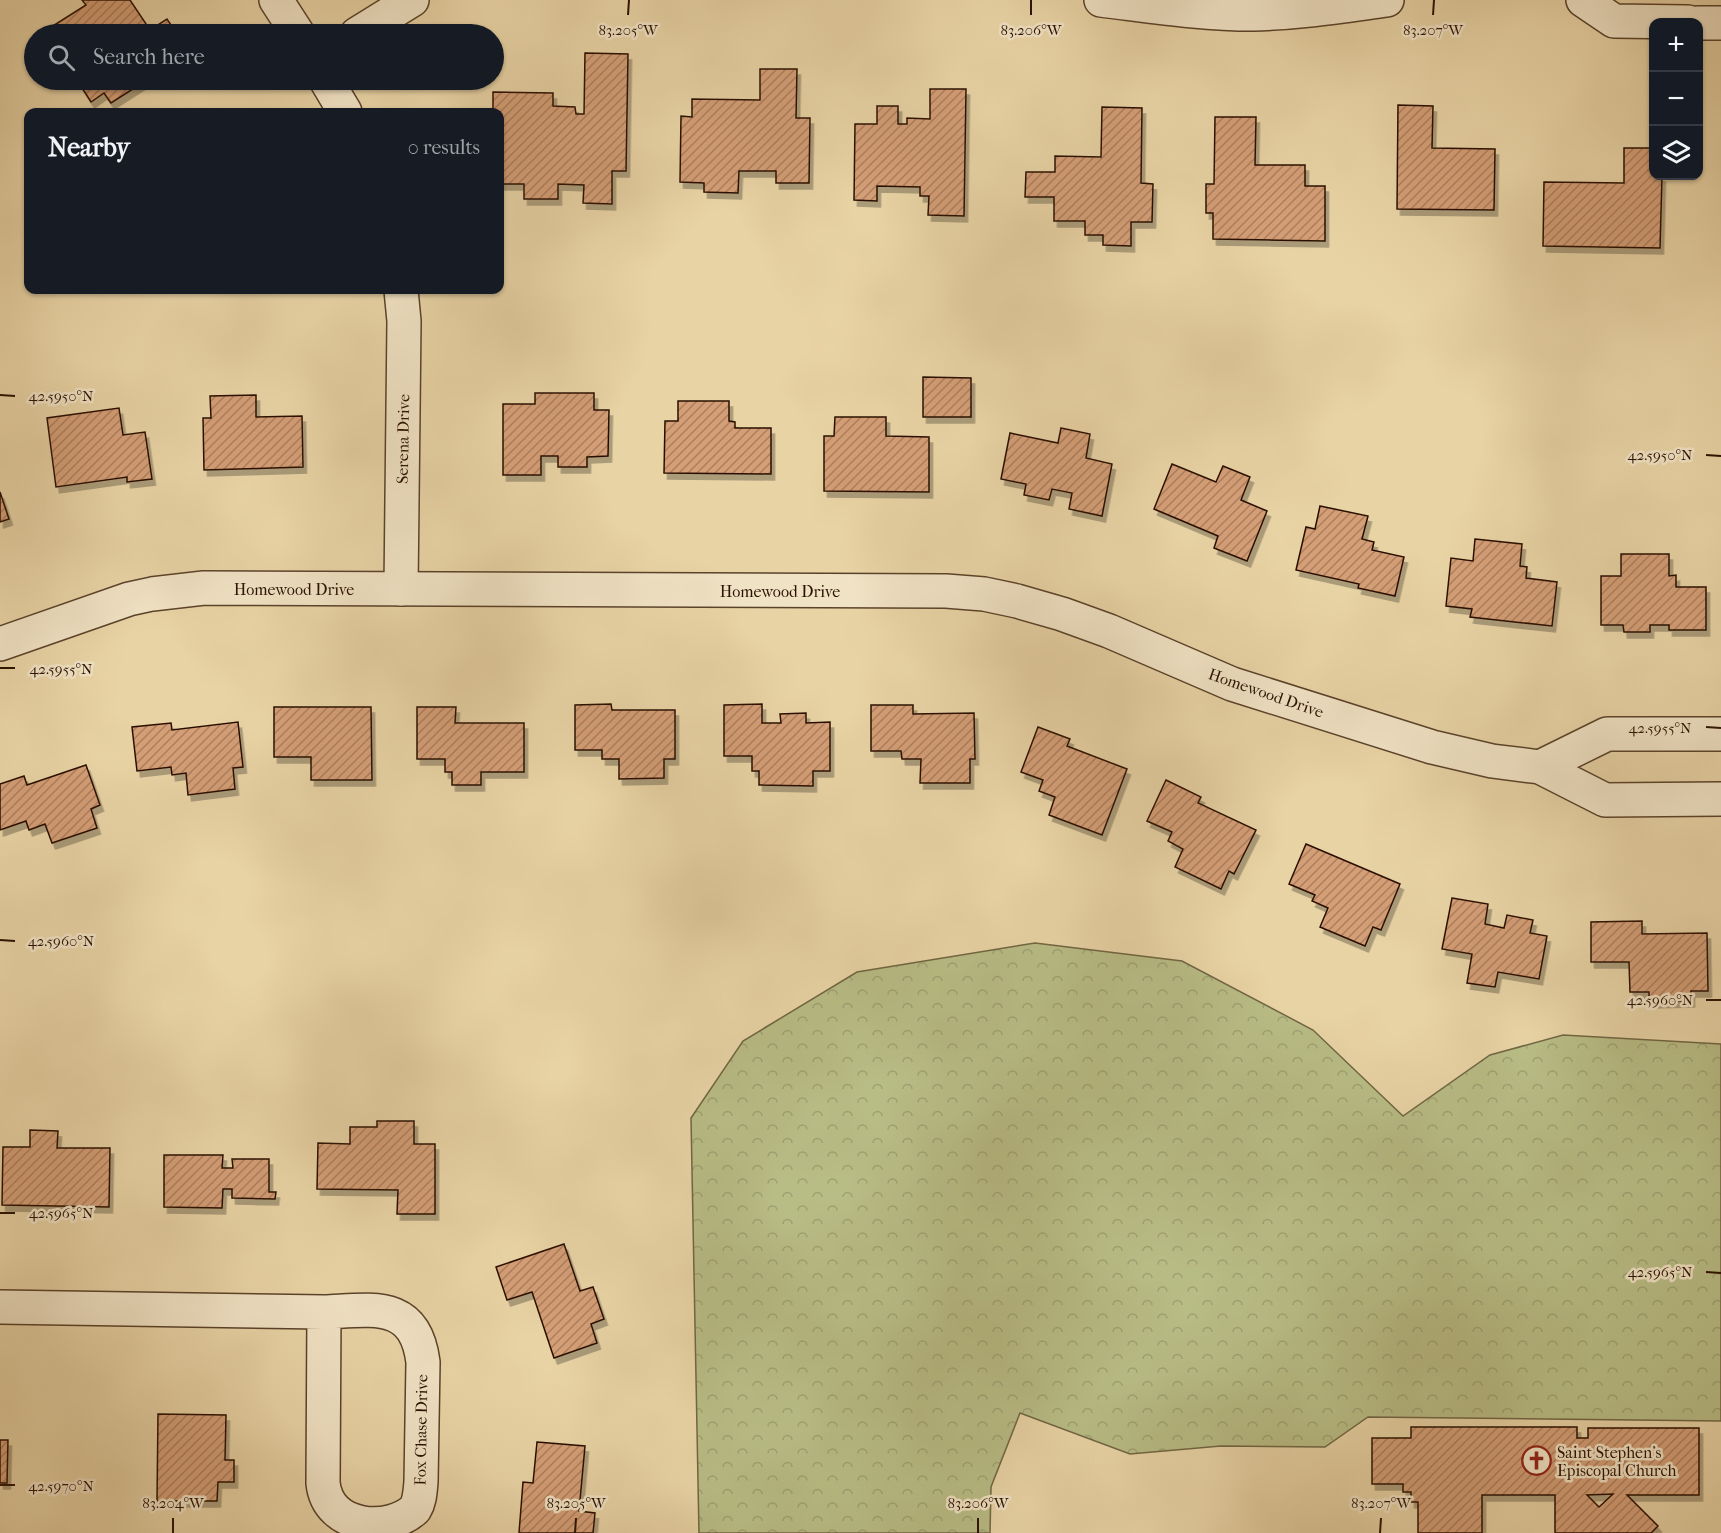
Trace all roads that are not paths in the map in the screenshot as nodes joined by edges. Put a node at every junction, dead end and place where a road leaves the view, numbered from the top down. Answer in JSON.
{"nodes":[{"id":1,"x":276,"y":0,"type":"edge"},
{"id":2,"x":412,"y":0,"type":"edge"},
{"id":3,"x":1101,"y":0,"type":"edge"},
{"id":4,"x":1387,"y":0,"type":"edge"},
{"id":5,"x":1583,"y":0,"type":"edge"},
{"id":6,"x":1252,"y":7,"type":"edge"},
{"id":7,"x":1649,"y":21,"type":"edge"},
{"id":8,"x":1703,"y":23,"type":"edge"},
{"id":9,"x":1721,"y":23,"type":"edge"},
{"id":10,"x":292,"y":24,"type":"edge"},
{"id":11,"x":373,"y":24,"type":"edge"},
{"id":12,"x":332,"y":90,"type":"edge"},
{"id":13,"x":343,"y":108,"type":"edge"},
{"id":14,"x":401,"y":294,"type":"edge"},
{"id":15,"x":401,"y":589,"type":"junction"},
{"id":16,"x":0,"y":644,"type":"edge"},
{"id":17,"x":1721,"y":734,"type":"edge"},
{"id":18,"x":1540,"y":767,"type":"junction"},
{"id":19,"x":1721,"y":799,"type":"edge"},
{"id":20,"x":0,"y":1307,"type":"edge"},
{"id":21,"x":324,"y":1312,"type":"junction"}],
"edges":[{"from":1,"to":10,"type":"street"},
{"from":2,"to":11,"type":"street"},
{"from":3,"to":6,"type":"street"},
{"from":4,"to":6,"type":"street"},
{"from":5,"to":7,"type":"street"},
{"from":8,"to":9,"type":"street"},
{"from":12,"to":13,"type":"street"},
{"from":14,"to":15,"type":"street","name":"Serena Drive"},
{"from":15,"to":16,"type":"street","name":"Homewood Drive"},
{"from":15,"to":18,"type":"street","name":"Homewood Drive"},
{"from":17,"to":18,"type":"street"},
{"from":18,"to":19,"type":"street","name":"Homewood Drive"},
{"from":20,"to":21,"type":"street","name":"Fox Chase Drive"},
{"from":21,"to":21,"type":"street","name":"Fox Chase Drive"}]}
